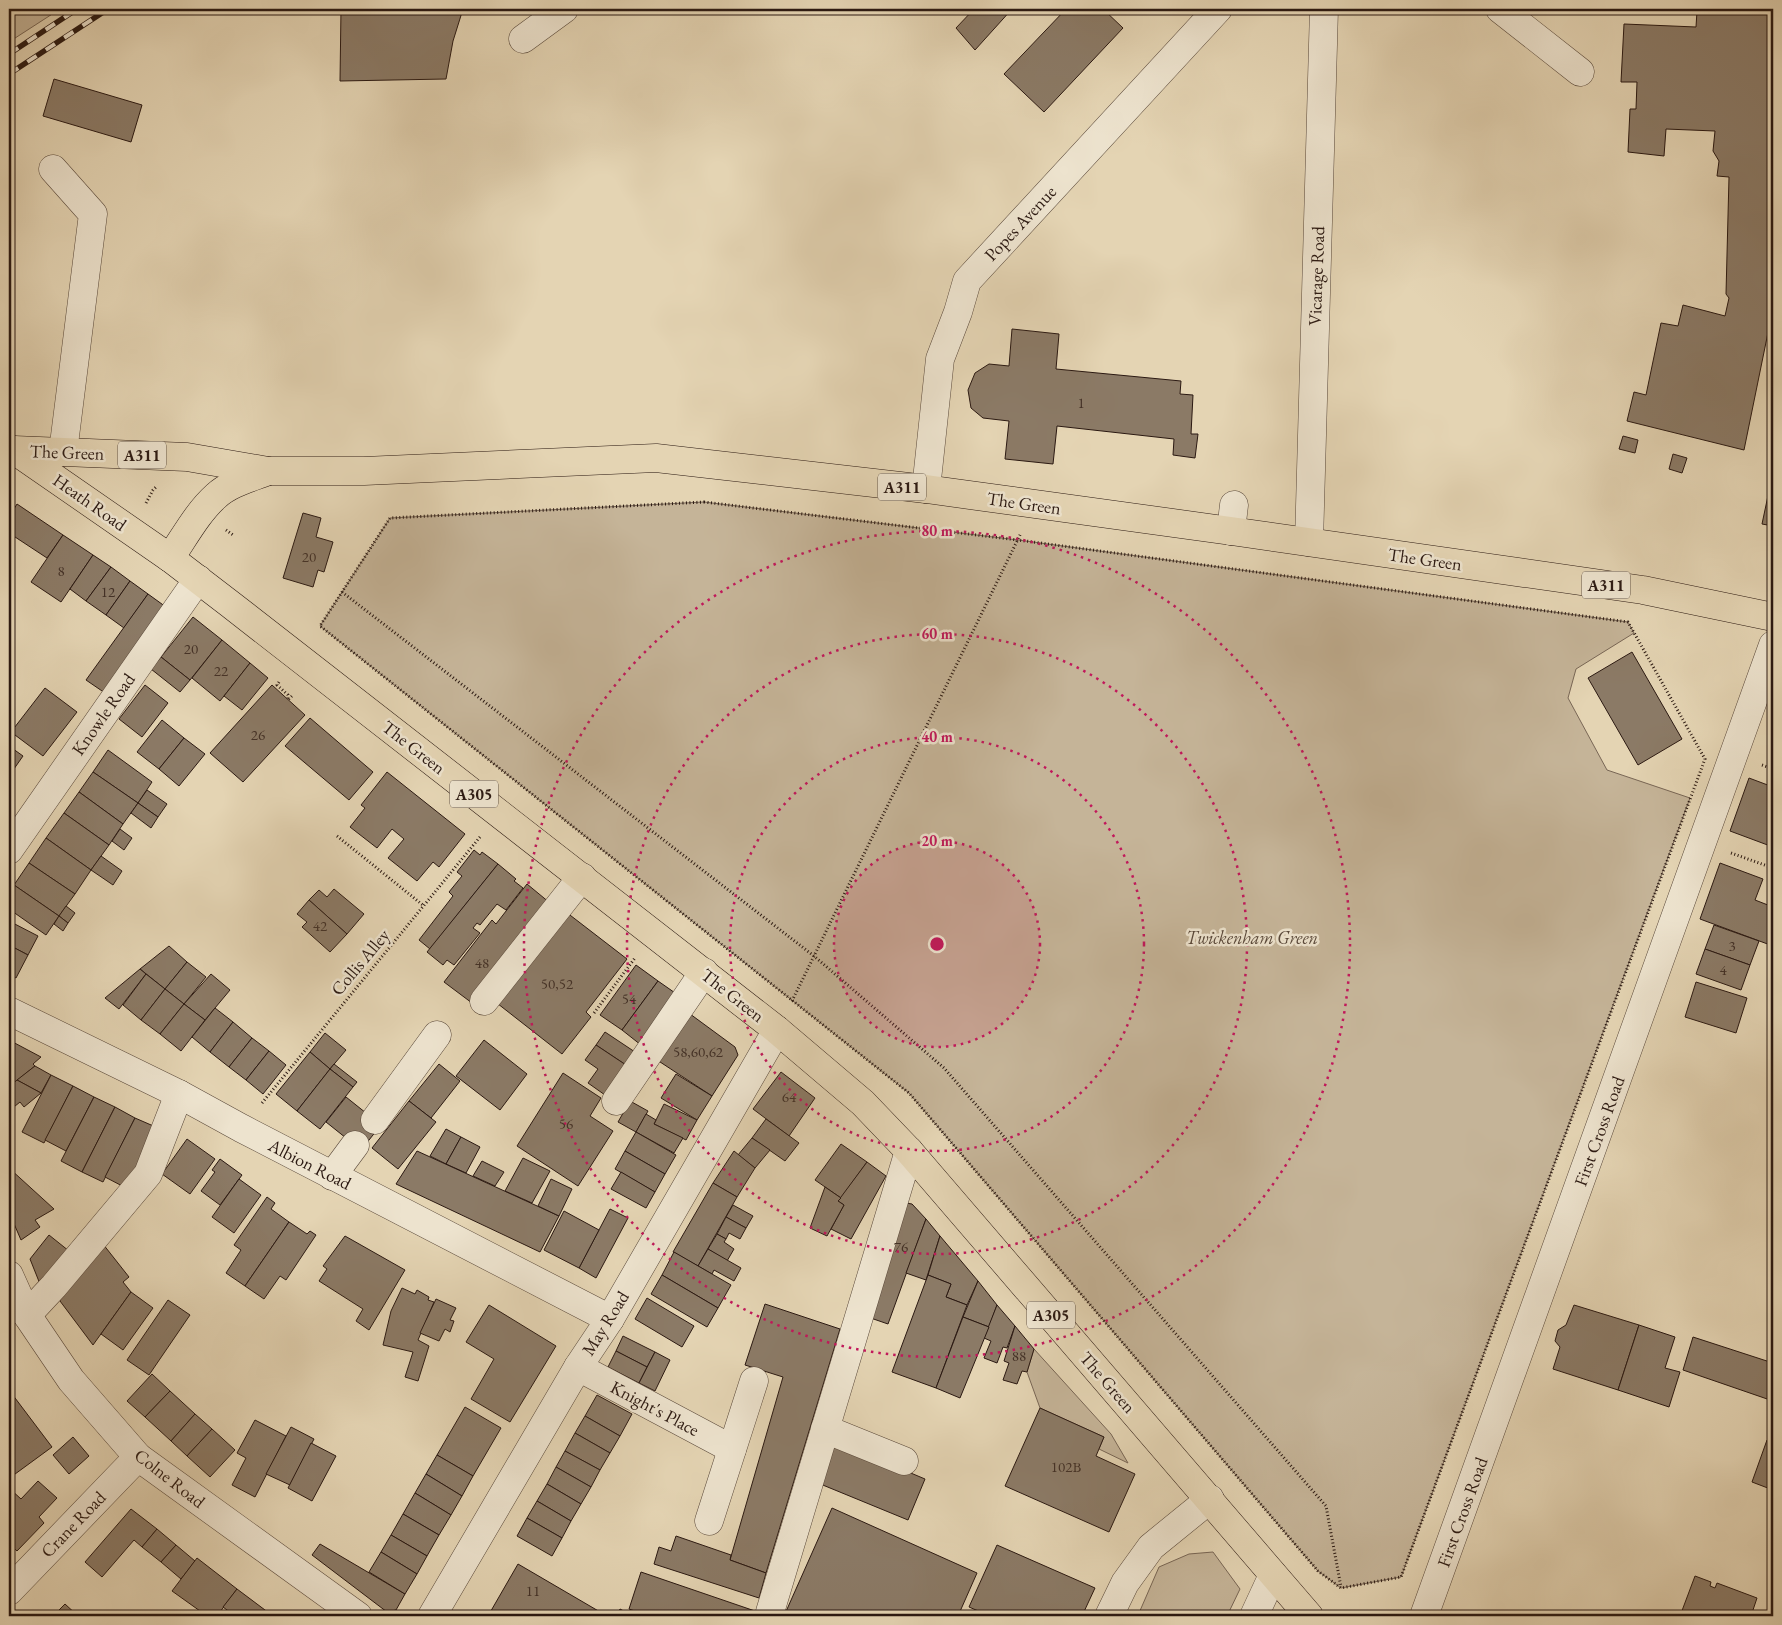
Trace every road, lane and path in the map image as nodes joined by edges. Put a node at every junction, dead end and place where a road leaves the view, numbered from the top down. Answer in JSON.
{"nodes":[{"id":1,"x":564,"y":9,"type":"edge"},
{"id":2,"x":1218,"y":9,"type":"edge"},
{"id":3,"x":1324,"y":9,"type":"edge"},
{"id":4,"x":1500,"y":9,"type":"edge"},
{"id":5,"x":523,"y":39,"type":"dead end"},
{"id":6,"x":1580,"y":72,"type":"dead end"},
{"id":7,"x":52,"y":169,"type":"dead end"},
{"id":8,"x":12,"y":448,"type":"edge"},
{"id":9,"x":63,"y":452,"type":"junction"},
{"id":10,"x":268,"y":471,"type":"junction"},
{"id":11,"x":926,"y":489,"type":"junction"},
{"id":12,"x":1033,"y":504,"type":"junction"},
{"id":13,"x":1018,"y":540,"type":"junction"},
{"id":14,"x":1308,"y":542,"type":"junction"},
{"id":15,"x":170,"y":558,"type":"junction"},
{"id":16,"x":198,"y":579,"type":"junction"},
{"id":17,"x":342,"y":592,"type":"junction"},
{"id":18,"x":1773,"y":617,"type":"edge"},
{"id":19,"x":1773,"y":645,"type":"edge"},
{"id":20,"x":280,"y":681,"type":"dead end"},
{"id":21,"x":293,"y":694,"type":"dead end"},
{"id":22,"x":499,"y":813,"type":"junction"},
{"id":23,"x":337,"y":836,"type":"dead end"},
{"id":24,"x":9,"y":850,"type":"edge"},
{"id":25,"x":1724,"y":851,"type":"dead end"},
{"id":26,"x":1773,"y":868,"type":"edge"},
{"id":27,"x":582,"y":877,"type":"junction"},
{"id":28,"x":1773,"y":883,"type":"edge"},
{"id":29,"x":1770,"y":893,"type":"dead end"},
{"id":30,"x":424,"y":906,"type":"junction"},
{"id":31,"x":654,"y":934,"type":"junction"},
{"id":32,"x":814,"y":956,"type":"junction"},
{"id":33,"x":704,"y":972,"type":"junction"},
{"id":34,"x":792,"y":1000,"type":"junction"},
{"id":35,"x":484,"y":1001,"type":"dead end"},
{"id":36,"x":9,"y":1011,"type":"edge"},
{"id":37,"x":594,"y":1013,"type":"dead end"},
{"id":38,"x":778,"y":1030,"type":"junction"},
{"id":39,"x":437,"y":1034,"type":"dead end"},
{"id":40,"x":180,"y":1094,"type":"junction"},
{"id":41,"x":616,"y":1100,"type":"dead end"},
{"id":42,"x":374,"y":1120,"type":"dead end"},
{"id":43,"x":241,"y":1128,"type":"junction"},
{"id":44,"x":355,"y":1145,"type":"dead end"},
{"id":45,"x":909,"y":1151,"type":"junction"},
{"id":46,"x":332,"y":1176,"type":"junction"},
{"id":47,"x":9,"y":1275,"type":"edge"},
{"id":48,"x":27,"y":1315,"type":"junction"},
{"id":49,"x":610,"y":1319,"type":"junction"},
{"id":50,"x":578,"y":1366,"type":"junction"},
{"id":51,"x":754,"y":1381,"type":"dead end"},
{"id":52,"x":825,"y":1429,"type":"junction"},
{"id":53,"x":732,"y":1449,"type":"junction"},
{"id":54,"x":138,"y":1457,"type":"junction"},
{"id":55,"x":904,"y":1461,"type":"dead end"},
{"id":56,"x":1210,"y":1499,"type":"junction"},
{"id":57,"x":709,"y":1521,"type":"dead end"},
{"id":58,"x":1273,"y":1575,"type":"junction"},
{"id":59,"x":10,"y":1586,"type":"edge"},
{"id":60,"x":1341,"y":1588,"type":"junction"},
{"id":61,"x":770,"y":1612,"type":"dead end"},
{"id":62,"x":358,"y":1616,"type":"edge"},
{"id":63,"x":432,"y":1616,"type":"edge"},
{"id":64,"x":1109,"y":1616,"type":"edge"},
{"id":65,"x":1254,"y":1616,"type":"edge"},
{"id":66,"x":1309,"y":1616,"type":"edge"},
{"id":67,"x":1424,"y":1616,"type":"edge"}],
"edges":[{"from":1,"to":5,"type":"street"},
{"from":2,"to":11,"type":"street","name":"Popes Avenue"},
{"from":3,"to":14,"type":"street","name":"Vicarage Road"},
{"from":4,"to":6,"type":"street"},
{"from":7,"to":9,"type":"street"},
{"from":8,"to":9,"type":"main road","name":"The Green","number":"A311"},
{"from":8,"to":15,"type":"main road","name":"Heath Road","number":"A311"},
{"from":9,"to":10,"type":"main road","name":"The Green","number":"A311"},
{"from":10,"to":11,"type":"main road","name":"The Green","number":"A311"},
{"from":10,"to":15,"type":"main road","name":"The Green","number":"A311"},
{"from":11,"to":12,"type":"main road","name":"The Green","number":"A311"},
{"from":12,"to":13,"type":"path"},
{"from":12,"to":14,"type":"main road","name":"The Green","number":"A311"},
{"from":13,"to":17,"type":"path"},
{"from":13,"to":32,"type":"path"},
{"from":13,"to":60,"type":"path"},
{"from":14,"to":18,"type":"main road","name":"The Green","number":"A311"},
{"from":15,"to":16,"type":"main road","name":"The Green","number":"A305"},
{"from":16,"to":22,"type":"main road","name":"The Green","number":"A305"},
{"from":16,"to":24,"type":"street","name":"Knowle Road"},
{"from":17,"to":32,"type":"path"},
{"from":17,"to":34,"type":"path"},
{"from":19,"to":67,"type":"street","name":"First Cross Road"},
{"from":20,"to":21,"type":"path"},
{"from":22,"to":27,"type":"main road","name":"The Green","number":"A305"},
{"from":22,"to":30,"type":"path","name":"Collis Alley"},
{"from":23,"to":30,"type":"path"},
{"from":25,"to":26,"type":"path"},
{"from":27,"to":31,"type":"main road","name":"The Green","number":"A305"},
{"from":27,"to":35,"type":"street"},
{"from":28,"to":29,"type":"path"},
{"from":30,"to":43,"type":"path","name":"Collis Alley"},
{"from":31,"to":33,"type":"main road","name":"The Green","number":"A305"},
{"from":31,"to":37,"type":"path"},
{"from":32,"to":34,"type":"path"},
{"from":32,"to":60,"type":"path"},
{"from":33,"to":38,"type":"main road","name":"The Green","number":"A305"},
{"from":33,"to":41,"type":"street"},
{"from":34,"to":38,"type":"path"},
{"from":34,"to":60,"type":"path"},
{"from":36,"to":40,"type":"street","name":"Albion Road"},
{"from":38,"to":45,"type":"main road","name":"The Green","number":"A305"},
{"from":38,"to":49,"type":"street","name":"May Road"},
{"from":39,"to":42,"type":"street"},
{"from":40,"to":43,"type":"street","name":"Albion Road"},
{"from":40,"to":48,"type":"street"},
{"from":43,"to":46,"type":"street","name":"Albion Road"},
{"from":44,"to":46,"type":"street"},
{"from":45,"to":52,"type":"street"},
{"from":45,"to":56,"type":"main road","name":"The Green","number":"A305"},
{"from":46,"to":49,"type":"street","name":"Albion Road"},
{"from":47,"to":48,"type":"street","name":"Colne Road"},
{"from":48,"to":54,"type":"street","name":"Colne Road"},
{"from":49,"to":50,"type":"street","name":"May Road"},
{"from":50,"to":53,"type":"street","name":"Knight's Place"},
{"from":50,"to":63,"type":"street","name":"May Road"},
{"from":51,"to":53,"type":"street"},
{"from":52,"to":55,"type":"street"},
{"from":52,"to":61,"type":"street"},
{"from":53,"to":57,"type":"street"},
{"from":54,"to":59,"type":"street","name":"Crane Road"},
{"from":54,"to":62,"type":"street","name":"Colne Road"},
{"from":56,"to":58,"type":"main road","name":"The Green","number":"A305"},
{"from":56,"to":64,"type":"street"},
{"from":58,"to":65,"type":"street"},
{"from":58,"to":66,"type":"main road","name":"The Green","number":"A305"}]}
